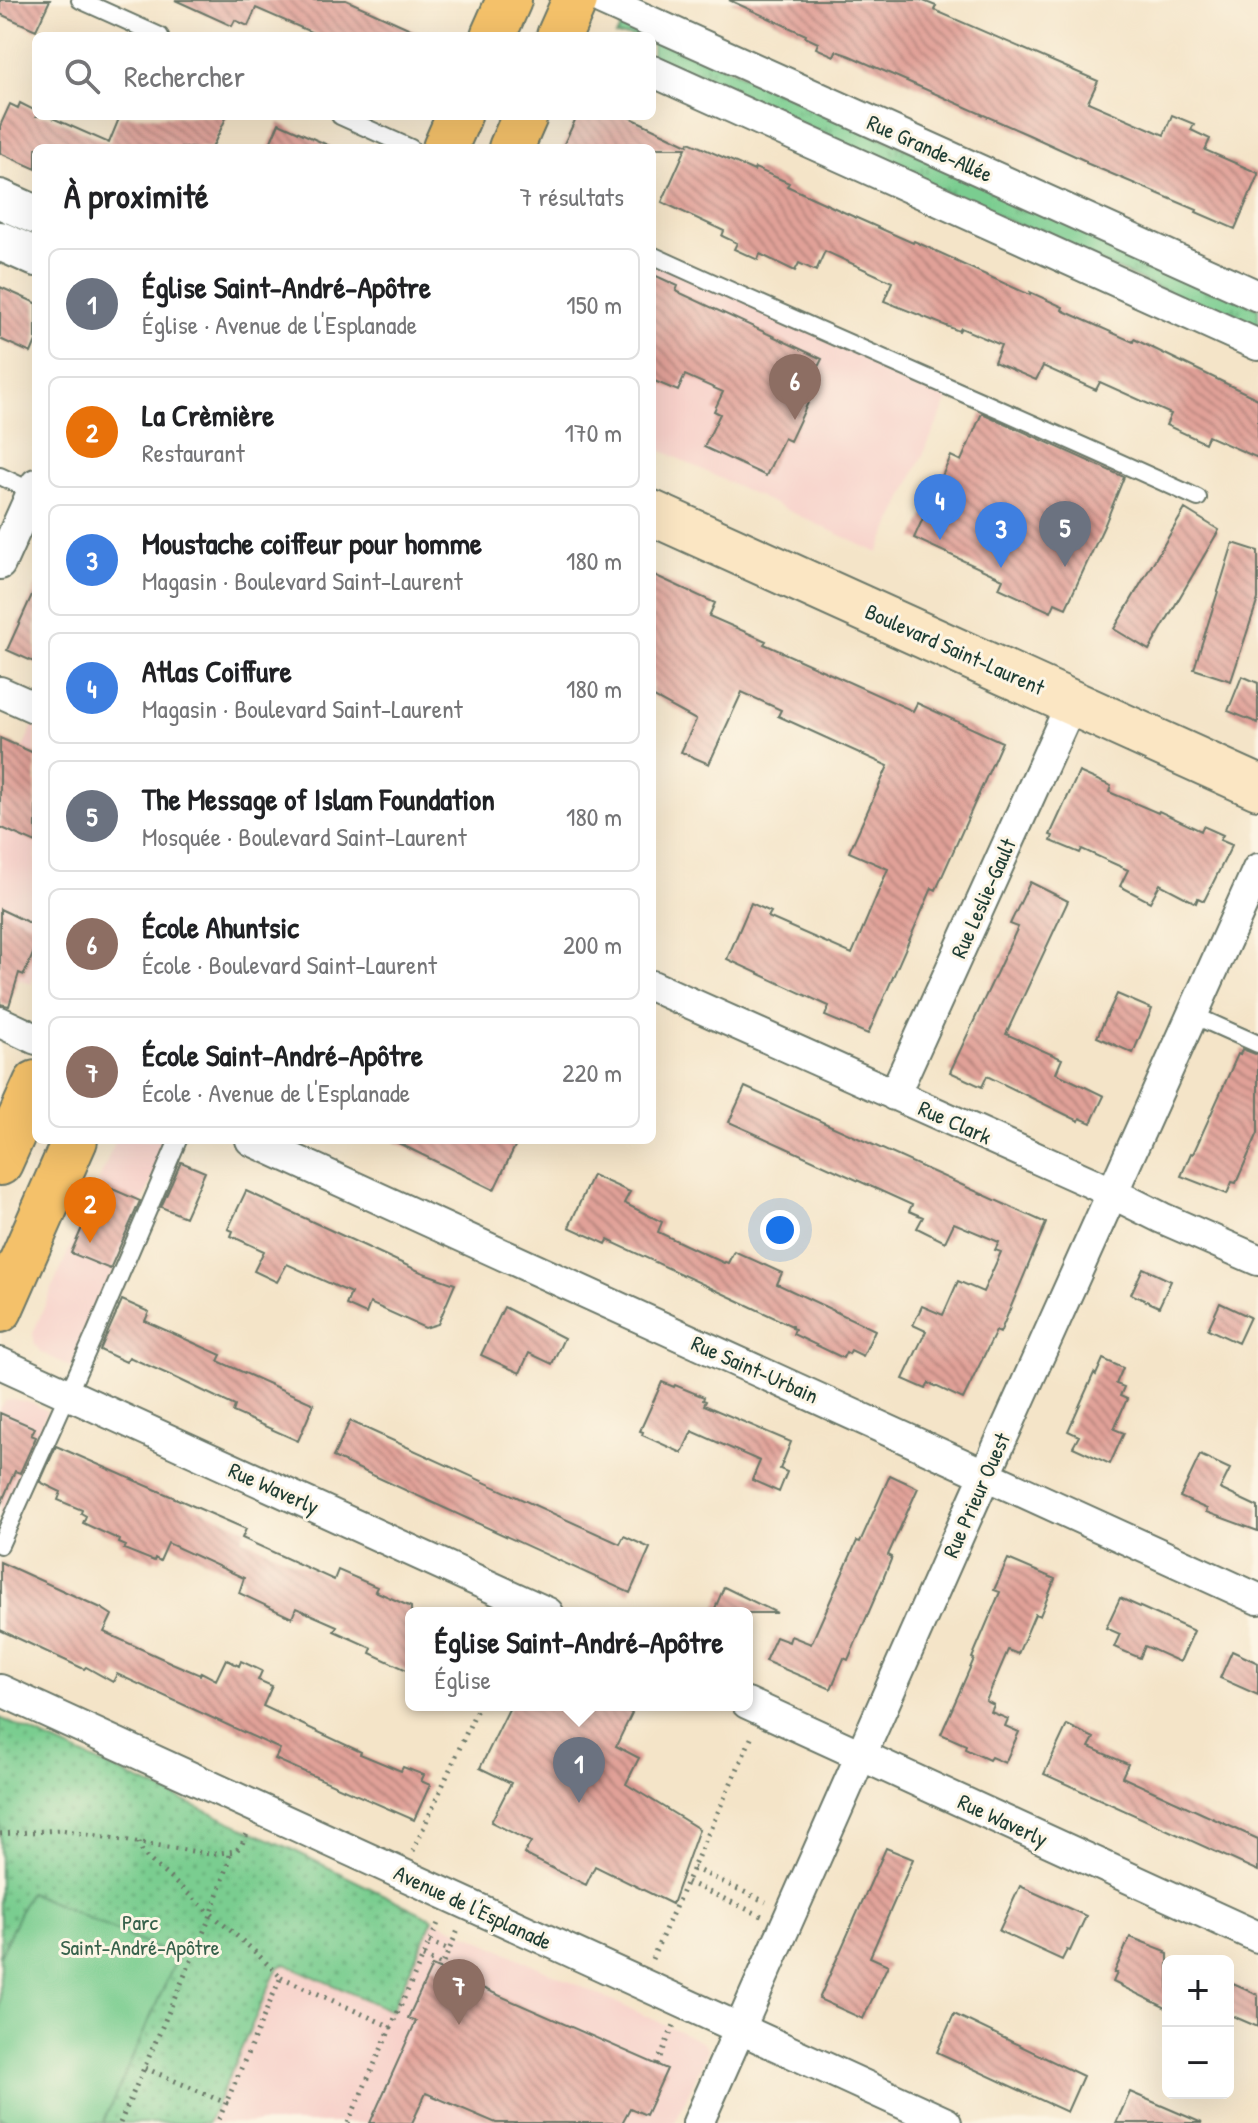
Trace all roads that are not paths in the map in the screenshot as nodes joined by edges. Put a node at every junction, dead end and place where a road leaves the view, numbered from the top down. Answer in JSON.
{"nodes":[{"id":1,"x":80,"y":0,"type":"edge"},
{"id":2,"x":602,"y":0,"type":"edge"},
{"id":3,"x":151,"y":32,"type":"edge"},
{"id":4,"x":656,"y":73,"type":"edge"},
{"id":5,"x":349,"y":120,"type":"edge"},
{"id":6,"x":457,"y":120,"type":"edge"},
{"id":7,"x":523,"y":120,"type":"edge"},
{"id":8,"x":402,"y":144,"type":"edge"},
{"id":9,"x":447,"y":144,"type":"edge"},
{"id":10,"x":513,"y":144,"type":"edge"},
{"id":11,"x":0,"y":199,"type":"edge"},
{"id":12,"x":32,"y":213,"type":"edge"},
{"id":13,"x":0,"y":241,"type":"edge"},
{"id":14,"x":32,"y":255,"type":"edge"},
{"id":15,"x":656,"y":257,"type":"edge"},
{"id":16,"x":1258,"y":296,"type":"edge"},
{"id":17,"x":1258,"y":345,"type":"edge"},
{"id":18,"x":0,"y":476,"type":"edge"},
{"id":19,"x":32,"y":488,"type":"edge"},
{"id":20,"x":32,"y":495,"type":"edge"},
{"id":21,"x":1198,"y":498,"type":"dead end"},
{"id":22,"x":656,"y":515,"type":"edge"},
{"id":23,"x":0,"y":564,"type":"edge"},
{"id":24,"x":0,"y":692,"type":"edge"},
{"id":25,"x":1072,"y":702,"type":"junction"},
{"id":26,"x":32,"y":706,"type":"edge"},
{"id":27,"x":1258,"y":787,"type":"edge"},
{"id":28,"x":1258,"y":869,"type":"edge"},
{"id":29,"x":656,"y":988,"type":"edge"},
{"id":30,"x":1193,"y":1015,"type":"junction"},
{"id":31,"x":0,"y":1022,"type":"edge"},
{"id":32,"x":32,"y":1037,"type":"edge"},
{"id":33,"x":1258,"y":1044,"type":"edge"},
{"id":34,"x":32,"y":1092,"type":"edge"},
{"id":35,"x":894,"y":1095,"type":"junction"},
{"id":36,"x":73,"y":1144,"type":"edge"},
{"id":37,"x":176,"y":1144,"type":"edge"},
{"id":38,"x":260,"y":1144,"type":"edge"},
{"id":39,"x":0,"y":1163,"type":"edge"},
{"id":40,"x":1112,"y":1193,"type":"junction"},
{"id":41,"x":1258,"y":1260,"type":"edge"},
{"id":42,"x":0,"y":1310,"type":"edge"},
{"id":43,"x":0,"y":1363,"type":"edge"},
{"id":44,"x":68,"y":1395,"type":"junction"},
{"id":45,"x":986,"y":1473,"type":"junction"},
{"id":46,"x":0,"y":1545,"type":"edge"},
{"id":47,"x":1258,"y":1599,"type":"edge"},
{"id":48,"x":534,"y":1607,"type":"edge"},
{"id":49,"x":0,"y":1690,"type":"edge"},
{"id":50,"x":751,"y":1716,"type":"edge"},
{"id":51,"x":862,"y":1756,"type":"junction"},
{"id":52,"x":1258,"y":1937,"type":"edge"},
{"id":53,"x":740,"y":2030,"type":"junction"},
{"id":54,"x":698,"y":2123,"type":"edge"},
{"id":55,"x":946,"y":2123,"type":"edge"}],
"edges":[{"from":1,"to":3,"type":"lane"},
{"from":2,"to":16,"type":"street","name":"Rue Grande-Allée"},
{"from":4,"to":17,"type":"street","name":"Rue Grande-Allée"},
{"from":5,"to":8,"type":"lane"},
{"from":6,"to":9,"type":"main road"},
{"from":7,"to":10,"type":"main road"},
{"from":11,"to":12,"type":"street"},
{"from":13,"to":14,"type":"street"},
{"from":15,"to":21,"type":"lane"},
{"from":18,"to":19,"type":"lane"},
{"from":20,"to":23,"type":"street"},
{"from":22,"to":25,"type":"main road","name":"Boulevard Saint-Laurent"},
{"from":24,"to":26,"type":"street"},
{"from":25,"to":27,"type":"main road","name":"Boulevard Saint-Laurent"},
{"from":25,"to":35,"type":"street","name":"Rue Leslie-Gault"},
{"from":28,"to":30,"type":"street","name":"Rue Prieur Ouest"},
{"from":29,"to":35,"type":"street","name":"Rue Clark"},
{"from":30,"to":33,"type":"lane"},
{"from":30,"to":40,"type":"street","name":"Rue Prieur Ouest"},
{"from":31,"to":32,"type":"street"},
{"from":34,"to":39,"type":"main road"},
{"from":35,"to":40,"type":"street","name":"Rue Clark"},
{"from":36,"to":42,"type":"main road"},
{"from":37,"to":44,"type":"lane"},
{"from":38,"to":45,"type":"street","name":"Rue Saint-Urbain"},
{"from":40,"to":41,"type":"street","name":"Rue Clark"},
{"from":40,"to":45,"type":"street","name":"Rue Prieur Ouest"},
{"from":43,"to":44,"type":"street","name":"Rue Waverly"},
{"from":44,"to":46,"type":"lane"},
{"from":44,"to":48,"type":"street","name":"Rue Waverly"},
{"from":45,"to":47,"type":"street","name":"Rue Saint-Urbain"},
{"from":45,"to":51,"type":"street","name":"Rue Prieur Ouest"},
{"from":49,"to":53,"type":"street","name":"Avenue de l'Esplanade"},
{"from":50,"to":51,"type":"street","name":"Rue Waverly"},
{"from":51,"to":52,"type":"street","name":"Rue Waverly"},
{"from":51,"to":53,"type":"street","name":"Rue Prieur Ouest"},
{"from":53,"to":54,"type":"street","name":"Rue Prieur Ouest"},
{"from":53,"to":55,"type":"street","name":"Avenue de l'Esplanade"}]}
